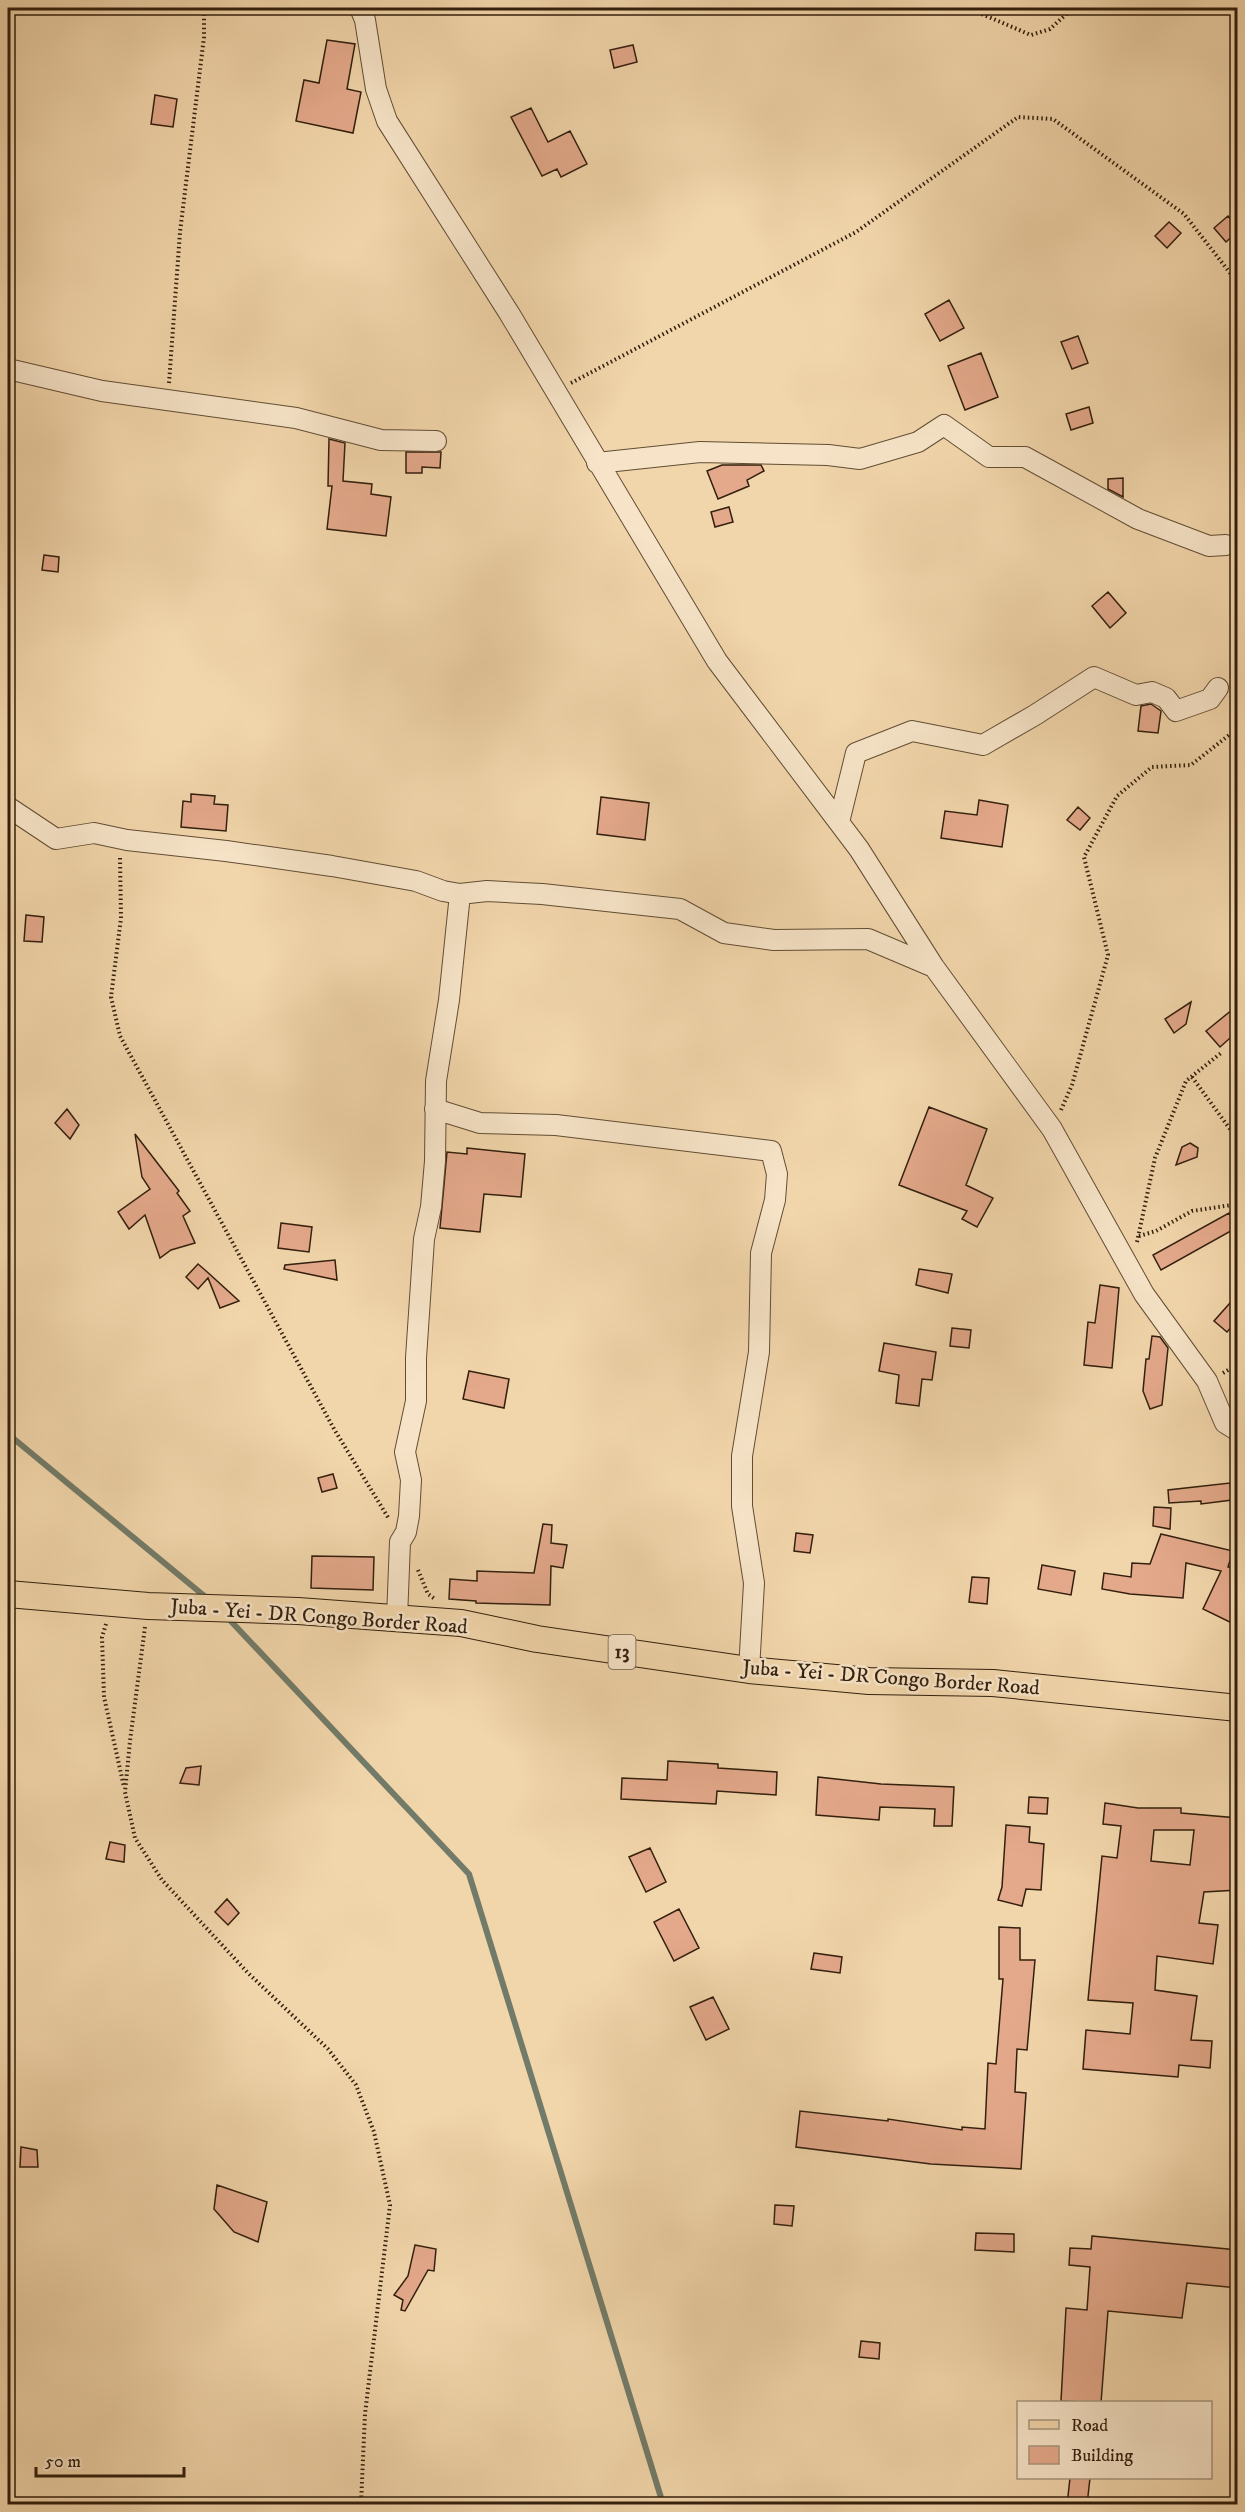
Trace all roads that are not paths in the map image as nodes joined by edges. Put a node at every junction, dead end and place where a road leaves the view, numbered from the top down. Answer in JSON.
{"nodes":[{"id":1,"x":360,"y":8,"type":"edge"},
{"id":2,"x":8,"y":369,"type":"edge"},
{"id":3,"x":436,"y":441,"type":"dead end"},
{"id":4,"x":597,"y":463,"type":"junction"},
{"id":5,"x":1226,"y":545,"type":"dead end"},
{"id":6,"x":1218,"y":688,"type":"dead end"},
{"id":7,"x":8,"y":807,"type":"edge"},
{"id":8,"x":839,"y":822,"type":"junction"},
{"id":9,"x":460,"y":894,"type":"junction"},
{"id":10,"x":934,"y":967,"type":"junction"},
{"id":11,"x":435,"y":1109,"type":"junction"},
{"id":12,"x":1238,"y":1431,"type":"edge"},
{"id":13,"x":8,"y":1594,"type":"edge"},
{"id":14,"x":397,"y":1618,"type":"junction"},
{"id":15,"x":749,"y":1670,"type":"junction"},
{"id":16,"x":1238,"y":1708,"type":"edge"}],
"edges":[{"from":1,"to":4,"type":"street"},
{"from":2,"to":3,"type":"street"},
{"from":4,"to":5,"type":"street"},
{"from":4,"to":8,"type":"street"},
{"from":6,"to":8,"type":"street"},
{"from":7,"to":9,"type":"street"},
{"from":8,"to":10,"type":"street"},
{"from":9,"to":10,"type":"street"},
{"from":9,"to":11,"type":"street"},
{"from":10,"to":12,"type":"street"},
{"from":11,"to":14,"type":"street"},
{"from":11,"to":15,"type":"street"},
{"from":13,"to":14,"type":"main road","name":"Juba - Yei - DR Congo Border Road","number":"13"},
{"from":14,"to":15,"type":"main road","name":"Juba - Yei - DR Congo Border Road","number":"13"},
{"from":15,"to":16,"type":"main road","name":"Juba - Yei - DR Congo Border Road","number":"13"}]}
